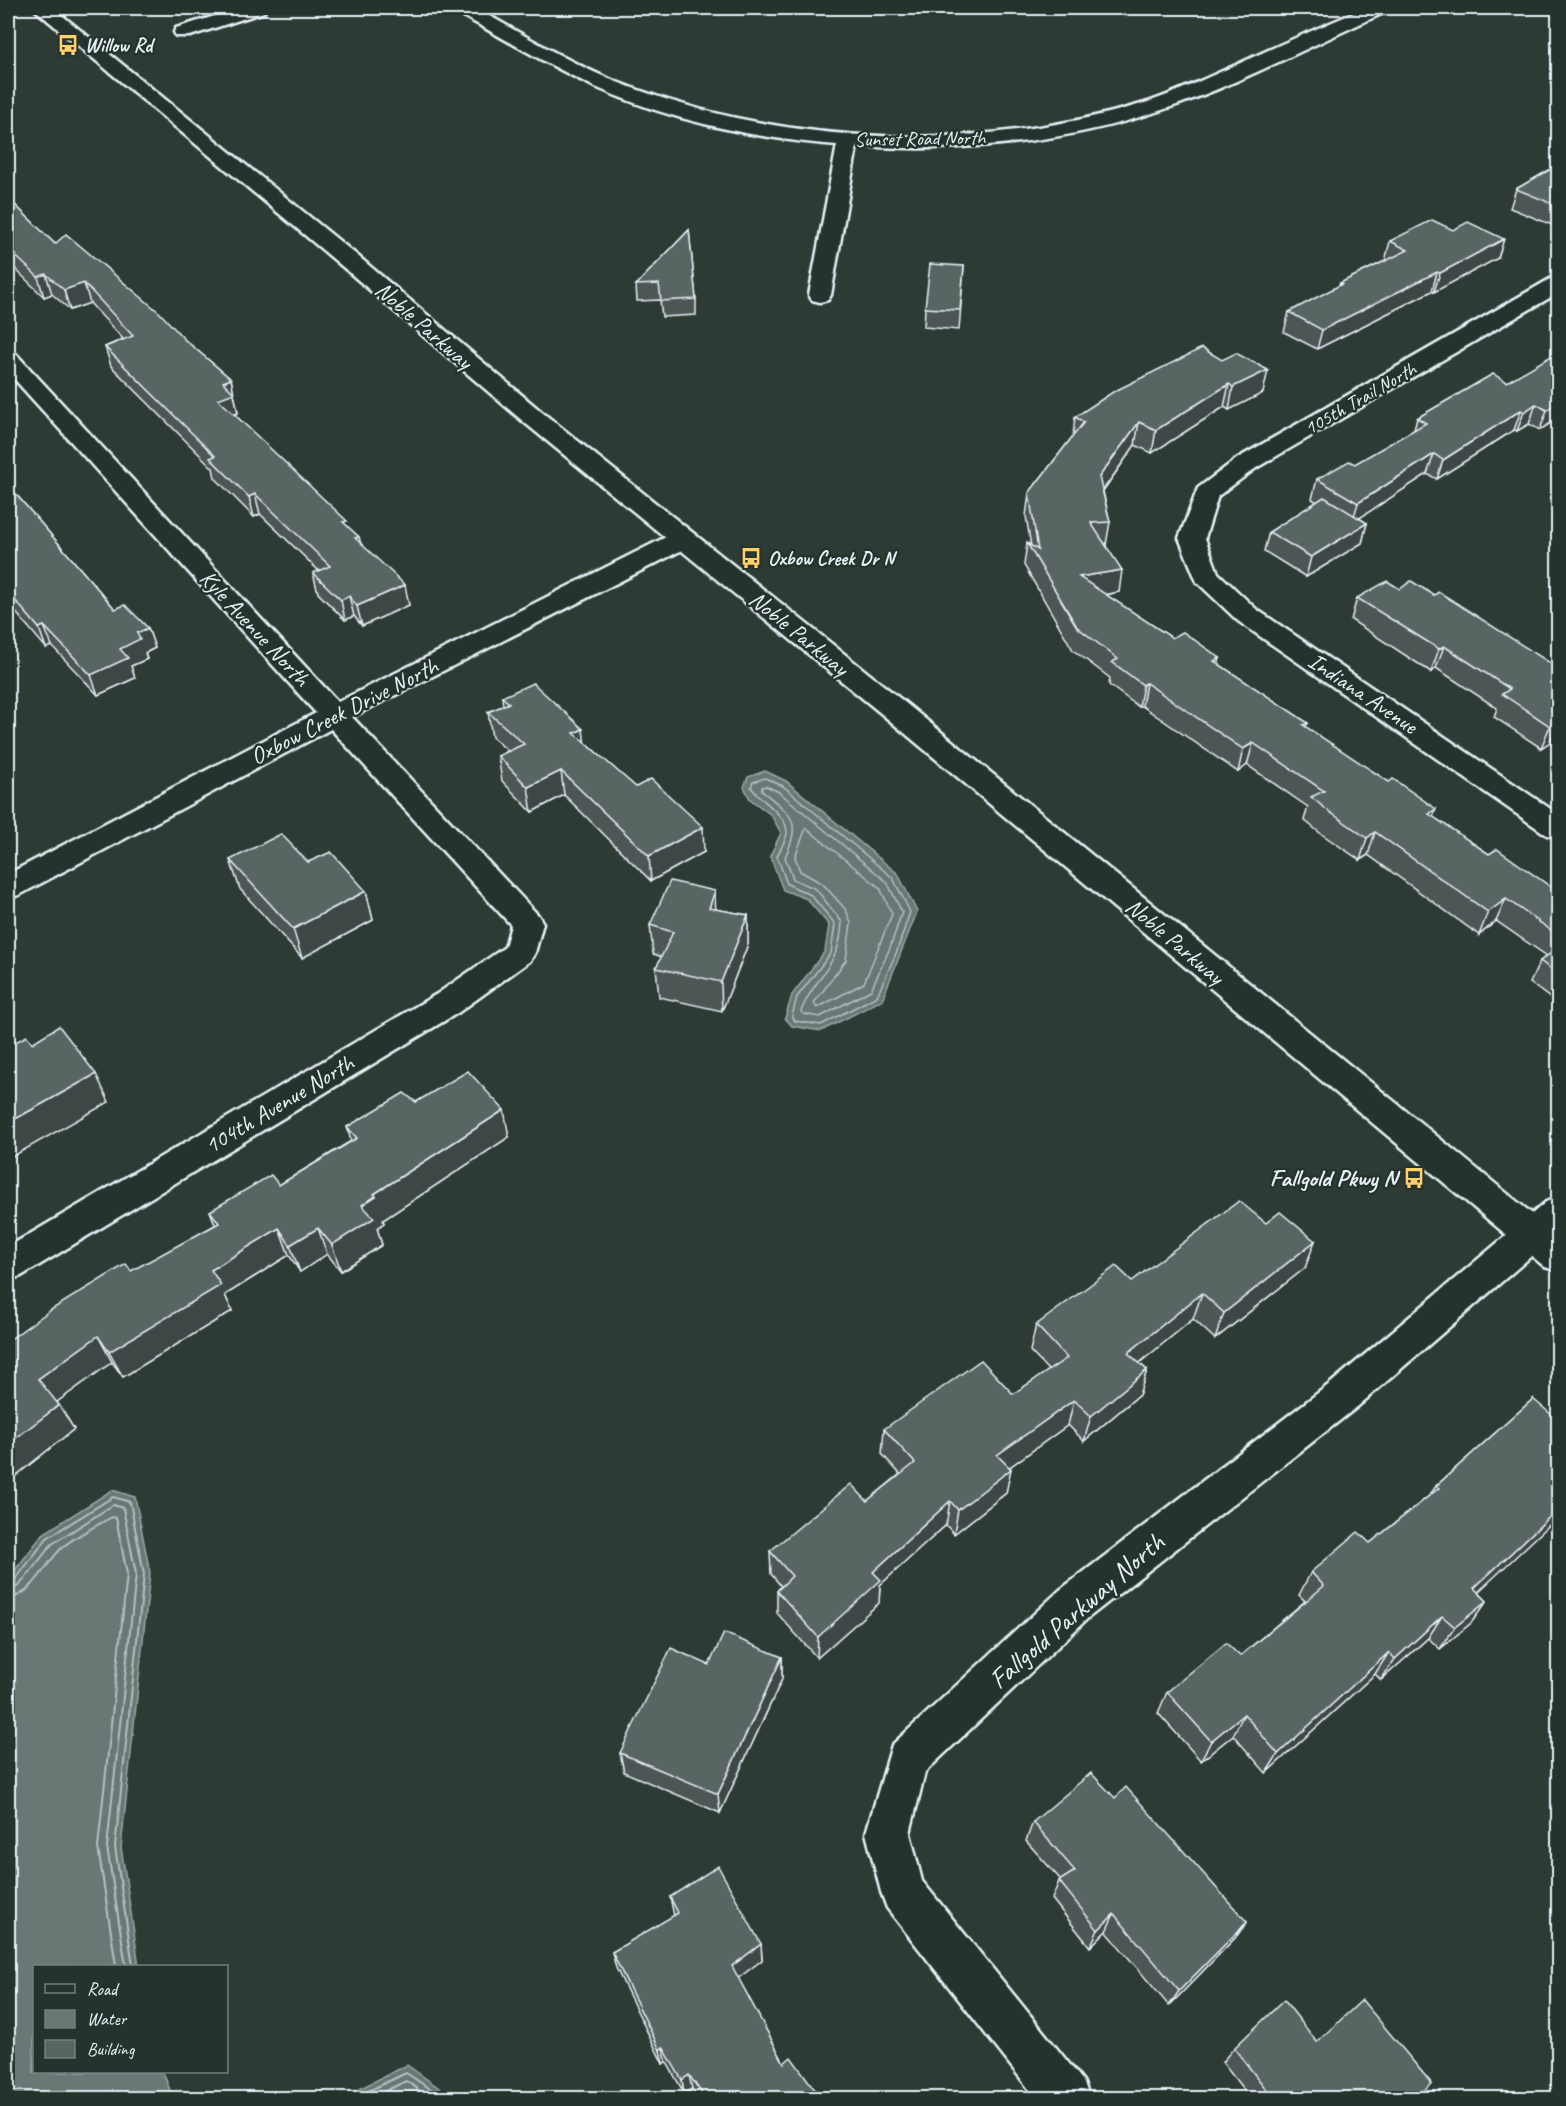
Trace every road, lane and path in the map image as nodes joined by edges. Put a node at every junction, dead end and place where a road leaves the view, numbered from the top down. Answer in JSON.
{"nodes":[{"id":1,"x":42,"y":8,"type":"edge"},
{"id":2,"x":258,"y":8,"type":"edge"},
{"id":3,"x":462,"y":8,"type":"edge"},
{"id":4,"x":1380,"y":8,"type":"edge"},
{"id":5,"x":183,"y":32,"type":"dead end"},
{"id":6,"x":848,"y":139,"type":"junction"},
{"id":7,"x":1558,"y":284,"type":"edge"},
{"id":8,"x":820,"y":295,"type":"dead end"},
{"id":9,"x":8,"y":359,"type":"edge"},
{"id":10,"x":1192,"y":538,"type":"joint"},
{"id":11,"x":683,"y":539,"type":"junction"},
{"id":12,"x":334,"y":715,"type":"junction"},
{"id":13,"x":1558,"y":828,"type":"edge"},
{"id":14,"x":8,"y":886,"type":"edge"},
{"id":15,"x":528,"y":922,"type":"joint"},
{"id":16,"x":1550,"y":1234,"type":"edge"},
{"id":17,"x":8,"y":1265,"type":"edge"},
{"id":18,"x":1066,"y":2098,"type":"edge"}],
"edges":[{"from":1,"to":11,"type":"street","name":"Noble Parkway"},
{"from":2,"to":5,"type":"street"},
{"from":3,"to":6,"type":"street","name":"Sunset Road North"},
{"from":4,"to":6,"type":"street","name":"Sunset Road North"},
{"from":6,"to":8,"type":"street"},
{"from":7,"to":10,"type":"street","name":"105th Trail North"},
{"from":9,"to":12,"type":"street","name":"Kyle Avenue North"},
{"from":10,"to":13,"type":"street","name":"Indiana Avenue"},
{"from":11,"to":12,"type":"street","name":"Oxbow Creek Drive North"},
{"from":11,"to":16,"type":"street","name":"Noble Parkway"},
{"from":12,"to":14,"type":"street","name":"Oxbow Creek Drive North"},
{"from":12,"to":15,"type":"street","name":"Kyle Avenue North"},
{"from":15,"to":17,"type":"street","name":"104th Avenue North"},
{"from":16,"to":18,"type":"street","name":"Fallgold Parkway North"}]}
